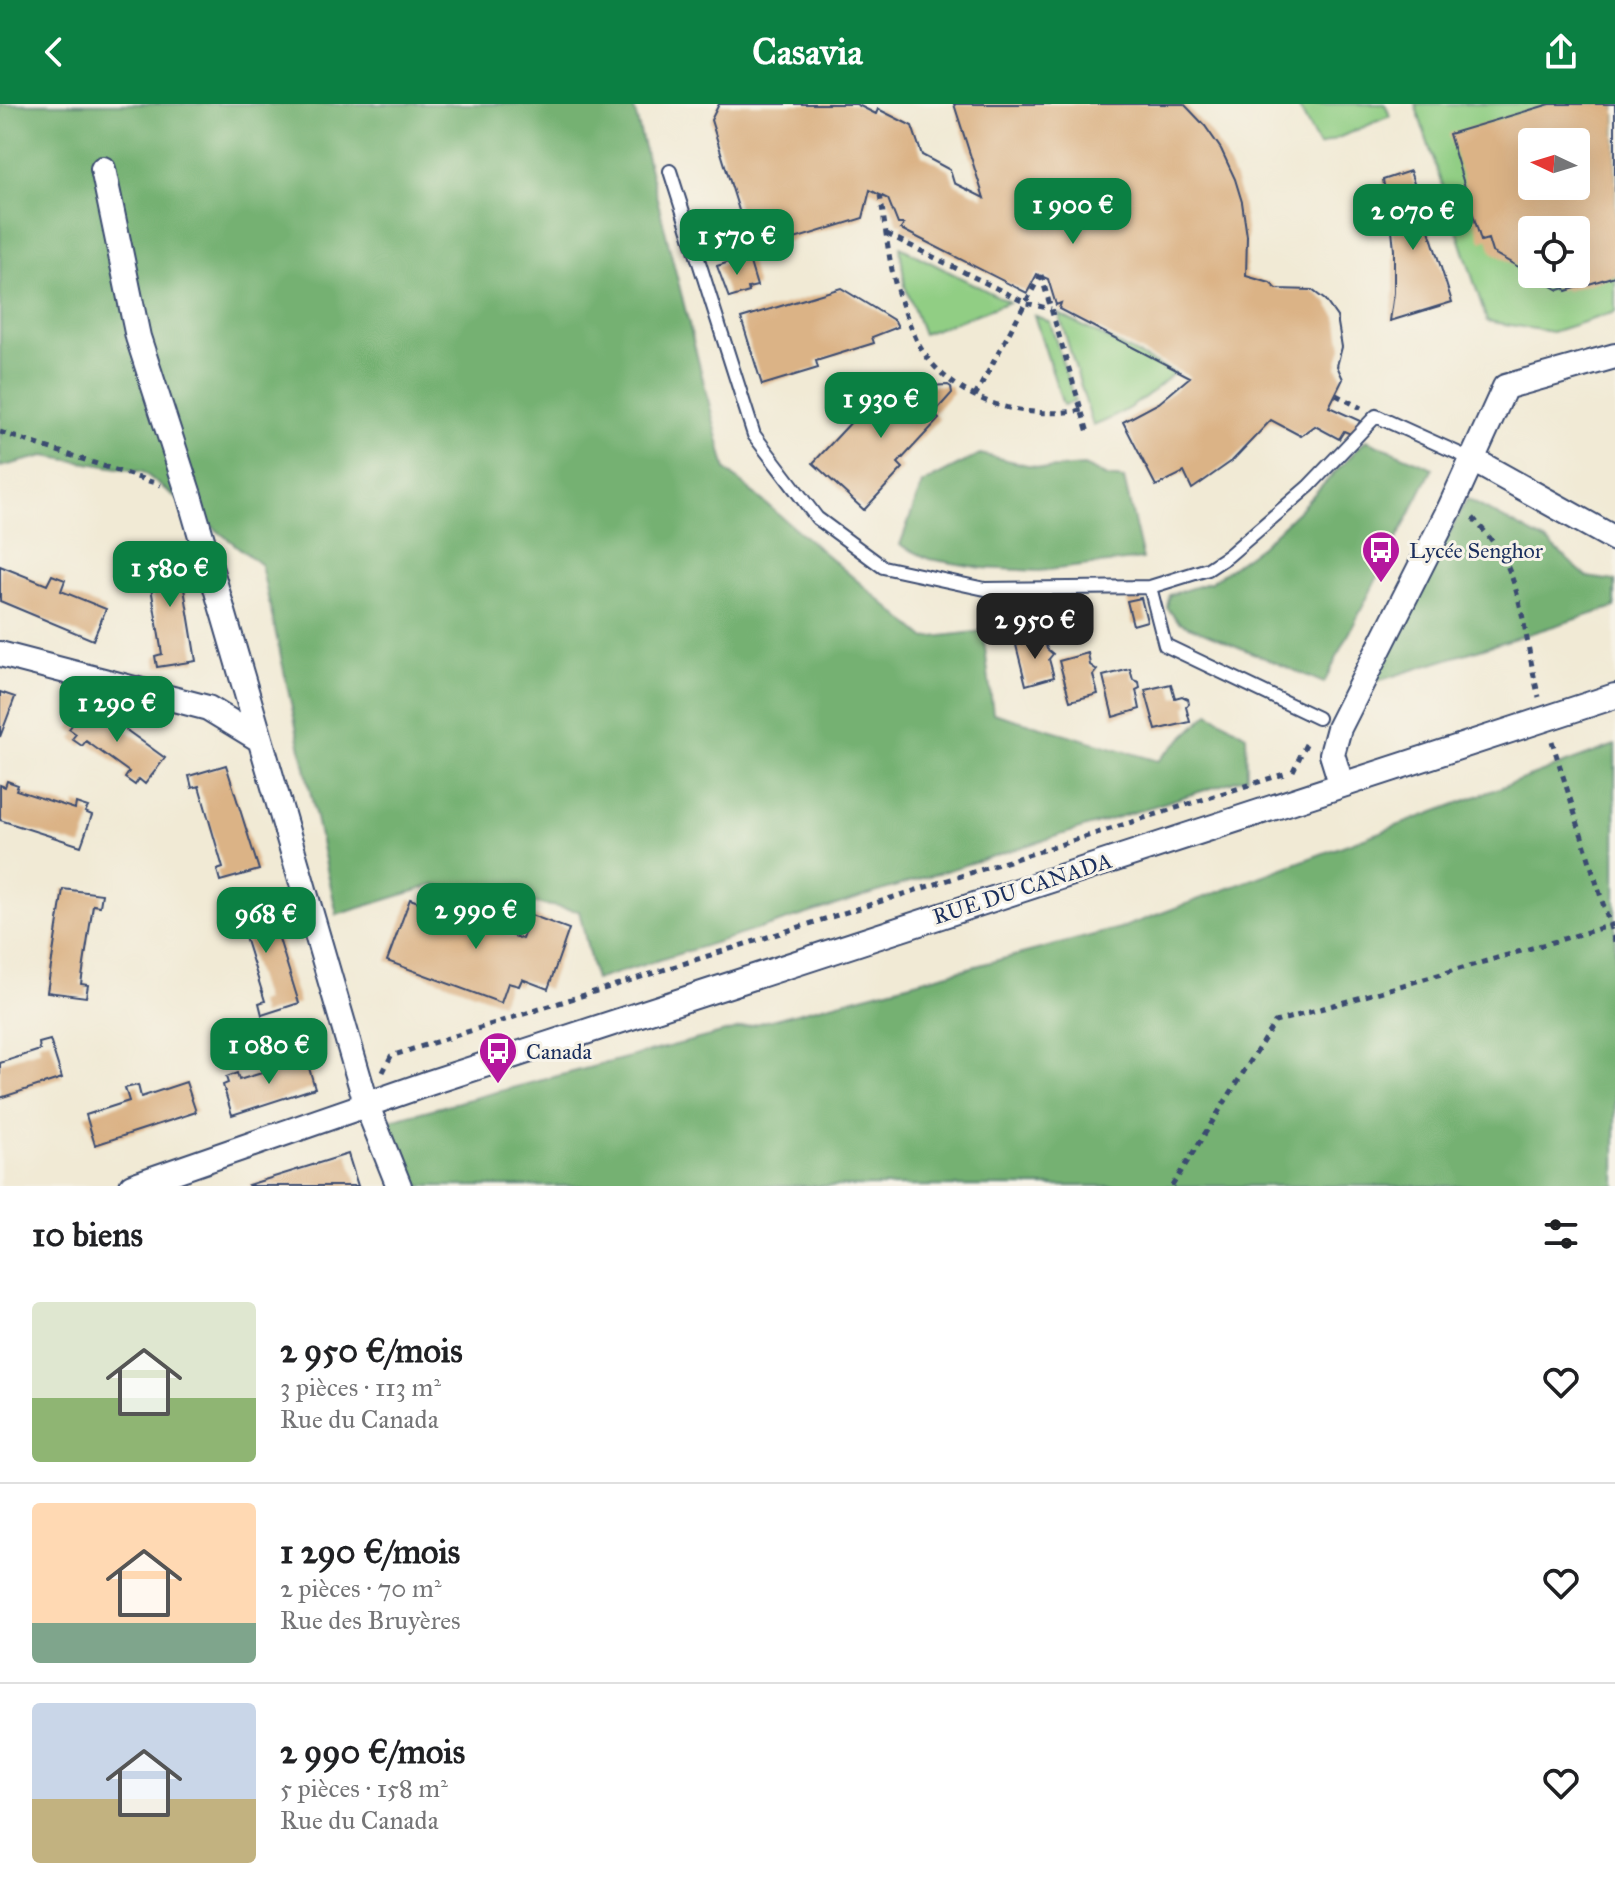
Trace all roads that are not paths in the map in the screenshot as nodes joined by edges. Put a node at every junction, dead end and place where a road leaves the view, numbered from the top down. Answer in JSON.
{"nodes":[{"id":1,"x":103,"y":169,"type":"dead end"},
{"id":2,"x":670,"y":171,"type":"dead end"},
{"id":3,"x":1615,"y":356,"type":"edge"},
{"id":4,"x":1473,"y":460,"type":"junction"},
{"id":5,"x":1615,"y":539,"type":"edge"},
{"id":6,"x":1150,"y":587,"type":"junction"},
{"id":7,"x":0,"y":654,"type":"edge"},
{"id":8,"x":1615,"y":696,"type":"edge"},
{"id":9,"x":1318,"y":718,"type":"dead end"},
{"id":10,"x":259,"y":739,"type":"junction"},
{"id":11,"x":1341,"y":783,"type":"junction"},
{"id":12,"x":367,"y":1106,"type":"junction"},
{"id":13,"x":132,"y":1186,"type":"edge"},
{"id":14,"x":399,"y":1186,"type":"edge"}],
"edges":[{"from":1,"to":10,"type":"street"},
{"from":2,"to":6,"type":"lane"},
{"from":3,"to":4,"type":"street"},
{"from":4,"to":5,"type":"street"},
{"from":4,"to":6,"type":"lane"},
{"from":4,"to":11,"type":"street"},
{"from":6,"to":9,"type":"lane"},
{"from":7,"to":10,"type":"street"},
{"from":8,"to":11,"type":"street","name":"RUE DU CANADA"},
{"from":10,"to":12,"type":"street"},
{"from":11,"to":12,"type":"street","name":"RUE DU CANADA"},
{"from":12,"to":13,"type":"street"},
{"from":12,"to":14,"type":"street"}]}
